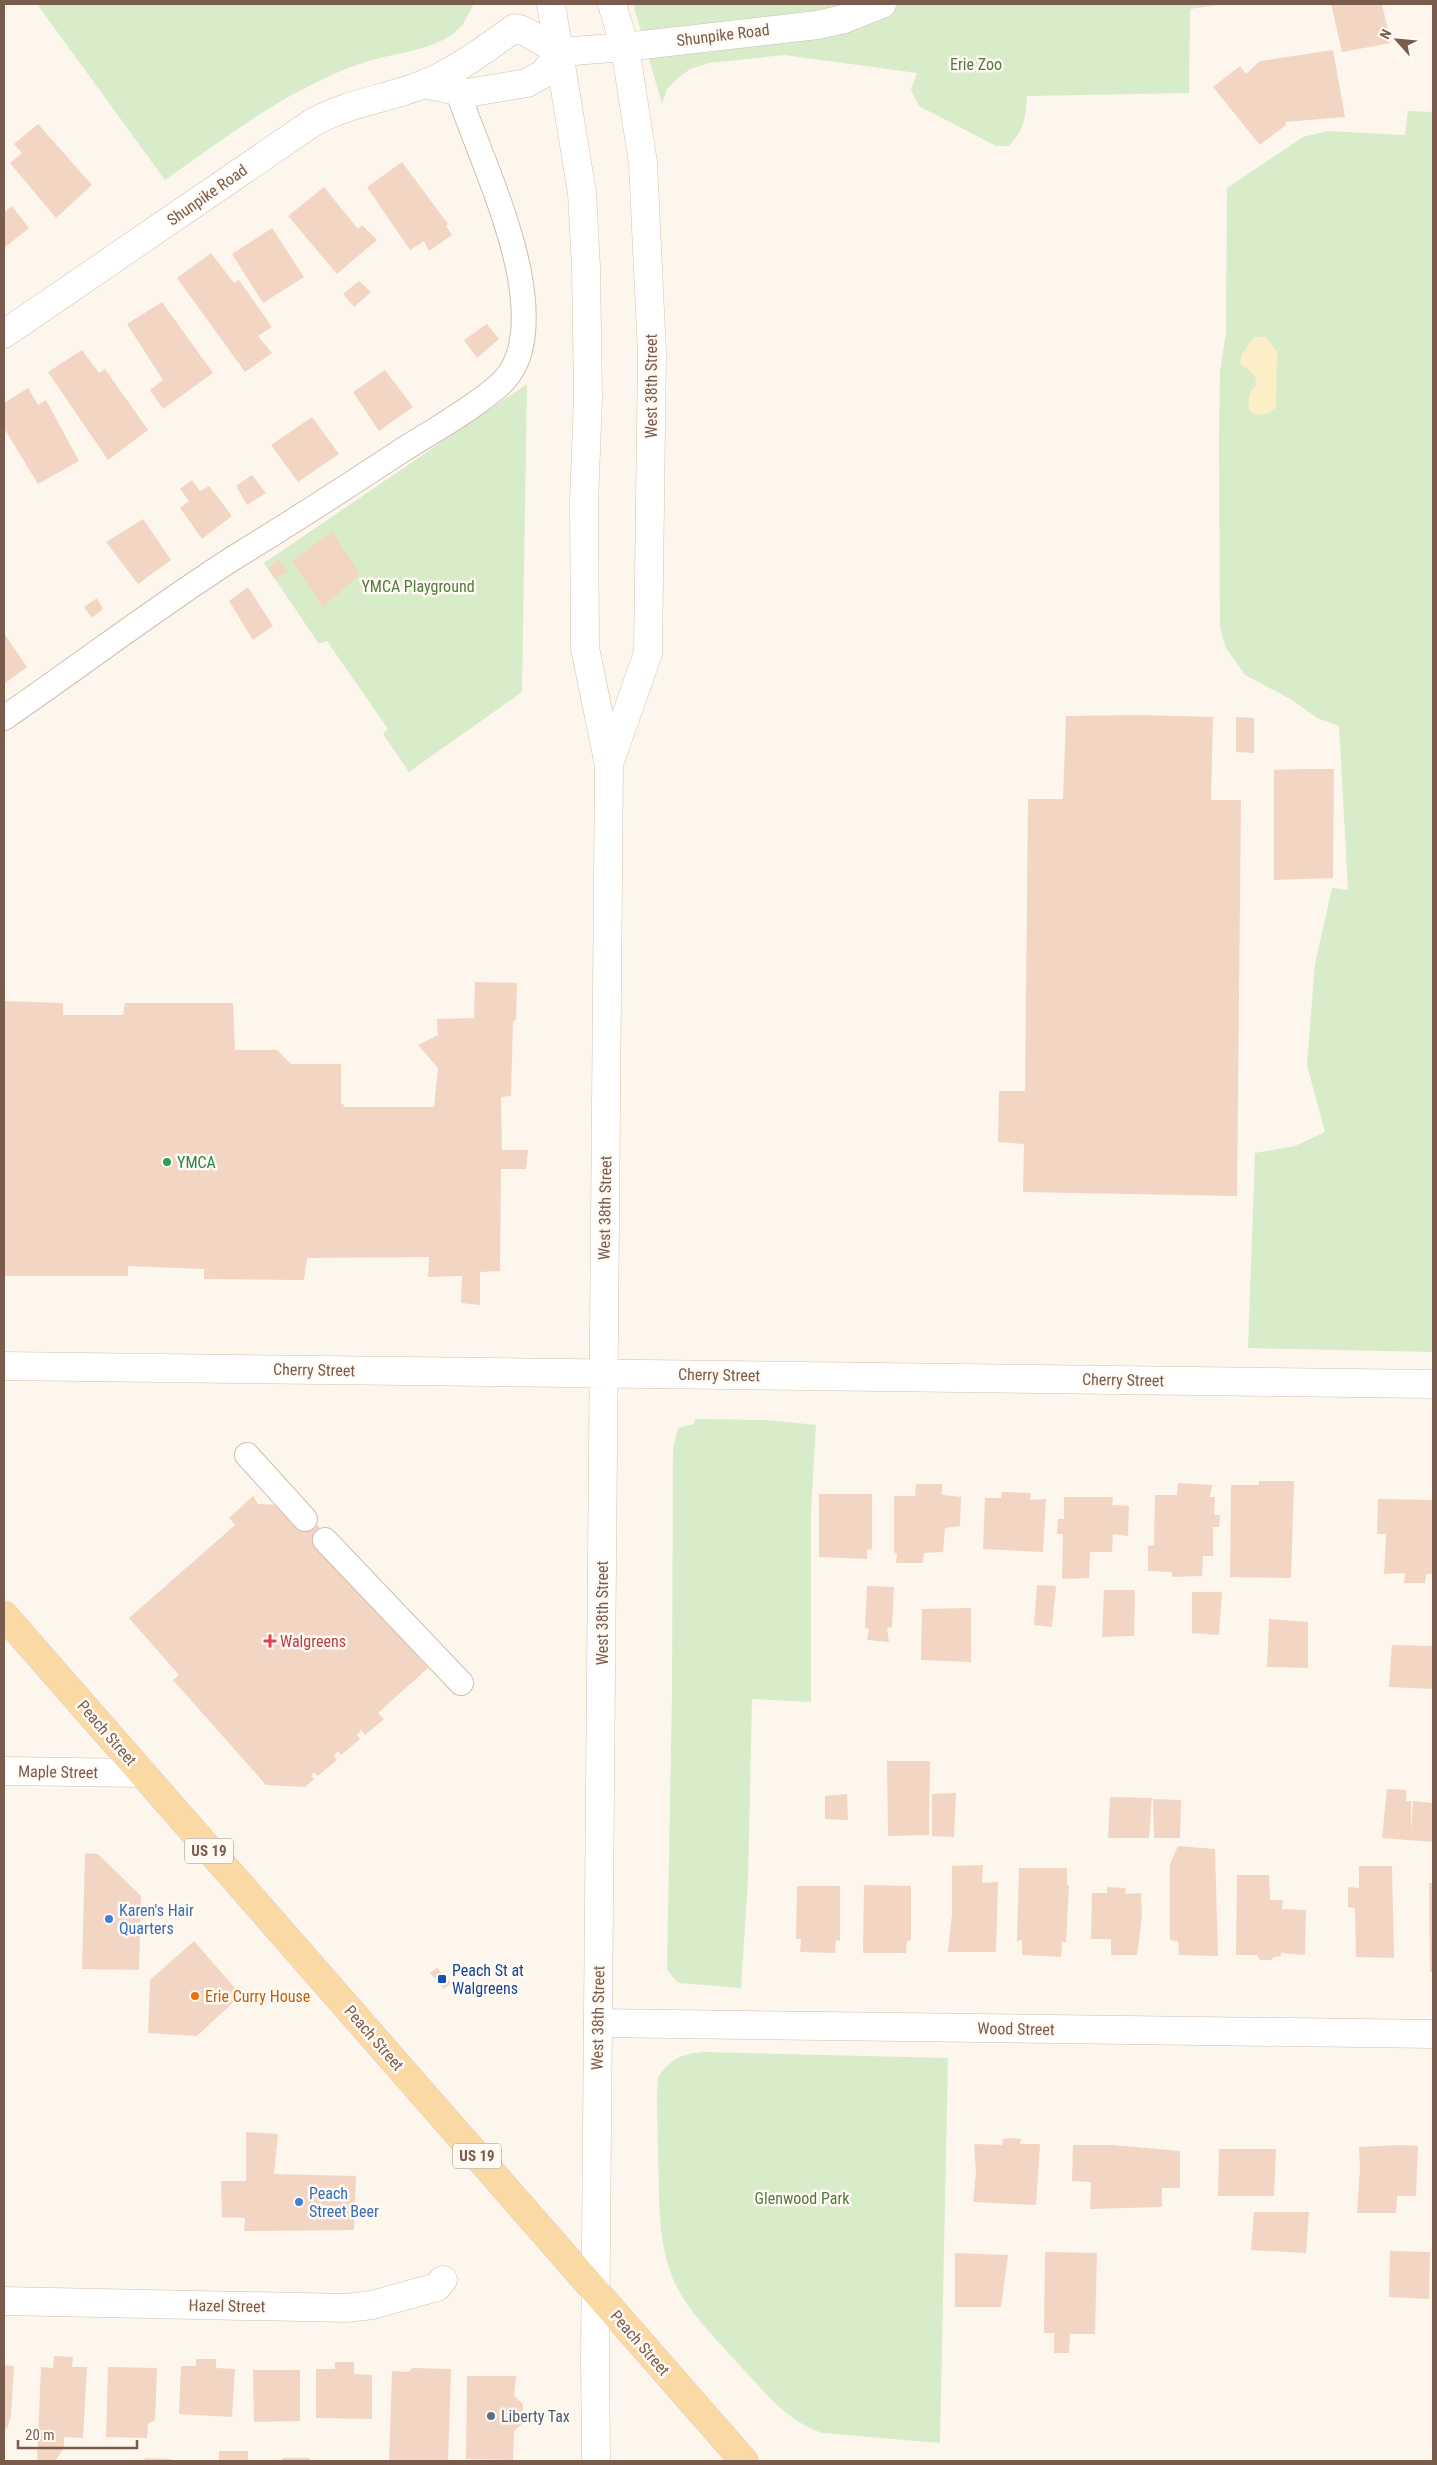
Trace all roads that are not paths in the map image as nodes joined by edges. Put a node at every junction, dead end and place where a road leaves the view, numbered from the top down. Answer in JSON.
{"nodes":[{"id":1,"x":551,"y":4,"type":"edge"},
{"id":2,"x":612,"y":4,"type":"edge"},
{"id":3,"x":882,"y":4,"type":"edge"},
{"id":4,"x":625,"y":47,"type":"junction"},
{"id":5,"x":561,"y":52,"type":"junction"},
{"id":6,"x":424,"y":84,"type":"junction"},
{"id":7,"x":458,"y":92,"type":"junction"},
{"id":8,"x":4,"y":334,"type":"edge"},
{"id":9,"x":4,"y":718,"type":"edge"},
{"id":10,"x":609,"y":765,"type":"junction"},
{"id":11,"x":4,"y":1366,"type":"edge"},
{"id":12,"x":604,"y":1373,"type":"junction"},
{"id":13,"x":1433,"y":1384,"type":"edge"},
{"id":14,"x":247,"y":1455,"type":"dead end"},
{"id":15,"x":305,"y":1518,"type":"dead end"},
{"id":16,"x":325,"y":1540,"type":"dead end"},
{"id":17,"x":4,"y":1615,"type":"edge"},
{"id":18,"x":461,"y":1683,"type":"dead end"},
{"id":19,"x":4,"y":1771,"type":"edge"},
{"id":20,"x":142,"y":1773,"type":"junction"},
{"id":21,"x":598,"y":2023,"type":"junction"},
{"id":22,"x":1433,"y":2034,"type":"edge"},
{"id":23,"x":443,"y":2280,"type":"dead end"},
{"id":24,"x":596,"y":2292,"type":"junction"},
{"id":25,"x":4,"y":2302,"type":"edge"},
{"id":26,"x":596,"y":2461,"type":"edge"},
{"id":27,"x":744,"y":2461,"type":"edge"}],
"edges":[{"from":1,"to":5,"type":"street","name":"West 38th Street"},
{"from":2,"to":4,"type":"street","name":"West 38th Street"},
{"from":3,"to":4,"type":"street","name":"Shunpike Road"},
{"from":4,"to":5,"type":"street","name":"Shunpike Road"},
{"from":4,"to":10,"type":"street","name":"West 38th Street"},
{"from":5,"to":6,"type":"street","name":"Shunpike Road"},
{"from":5,"to":7,"type":"street"},
{"from":5,"to":10,"type":"street","name":"West 38th Street"},
{"from":6,"to":7,"type":"street"},
{"from":6,"to":8,"type":"street","name":"Shunpike Road"},
{"from":7,"to":9,"type":"lane"},
{"from":10,"to":12,"type":"street","name":"West 38th Street"},
{"from":11,"to":12,"type":"street","name":"Cherry Street"},
{"from":12,"to":13,"type":"street","name":"Cherry Street"},
{"from":12,"to":21,"type":"street","name":"West 38th Street"},
{"from":14,"to":15,"type":"lane"},
{"from":16,"to":18,"type":"lane"},
{"from":17,"to":20,"type":"main road","name":"Peach Street","number":"US 19"},
{"from":19,"to":20,"type":"street","name":"Maple Street"},
{"from":20,"to":24,"type":"main road","name":"Peach Street","number":"US 19"},
{"from":21,"to":22,"type":"street","name":"Wood Street"},
{"from":21,"to":24,"type":"street","name":"West 38th Street"},
{"from":23,"to":25,"type":"street","name":"Hazel Street"},
{"from":24,"to":26,"type":"street","name":"West 38th Street"},
{"from":24,"to":27,"type":"main road","name":"Peach Street","number":"US 19"}]}
